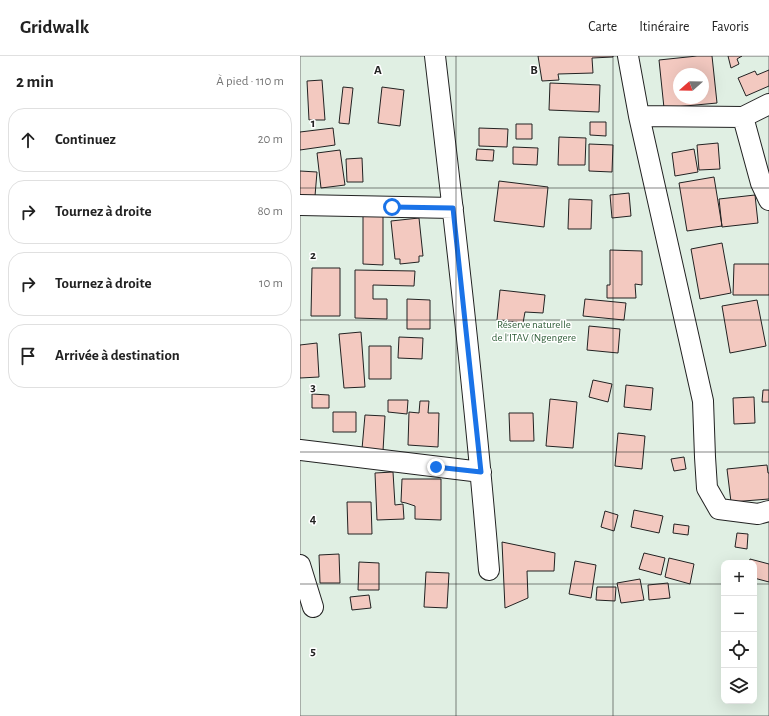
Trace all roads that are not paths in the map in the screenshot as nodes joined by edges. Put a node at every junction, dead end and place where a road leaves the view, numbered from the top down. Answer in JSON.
{"nodes":[{"id":1,"x":435,"y":56,"type":"edge"},
{"id":2,"x":628,"y":56,"type":"edge"},
{"id":3,"x":769,"y":104,"type":"edge"},
{"id":4,"x":639,"y":116,"type":"junction"},
{"id":5,"x":743,"y":117,"type":"junction"},
{"id":6,"x":769,"y":200,"type":"edge"},
{"id":7,"x":300,"y":205,"type":"edge"},
{"id":8,"x":453,"y":208,"type":"junction"},
{"id":9,"x":300,"y":450,"type":"edge"},
{"id":10,"x":481,"y":472,"type":"junction"},
{"id":11,"x":769,"y":511,"type":"edge"},
{"id":12,"x":300,"y":565,"type":"edge"},
{"id":13,"x":489,"y":570,"type":"dead end"},
{"id":14,"x":313,"y":607,"type":"dead end"}],
"edges":[{"from":1,"to":8,"type":"street"},
{"from":2,"to":4,"type":"street"},
{"from":3,"to":5,"type":"street"},
{"from":4,"to":5,"type":"street"},
{"from":4,"to":11,"type":"street"},
{"from":5,"to":6,"type":"street"},
{"from":7,"to":8,"type":"street"},
{"from":8,"to":10,"type":"street"},
{"from":9,"to":10,"type":"street"},
{"from":10,"to":13,"type":"street"},
{"from":12,"to":14,"type":"street"}]}
